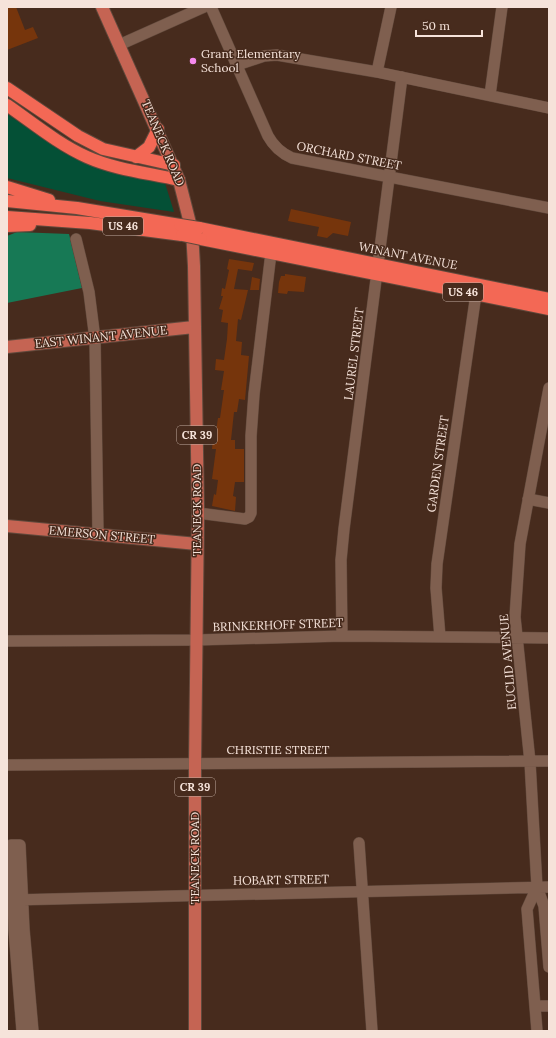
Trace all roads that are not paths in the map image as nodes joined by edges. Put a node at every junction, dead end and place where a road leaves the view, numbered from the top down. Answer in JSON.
{"nodes":[{"id":1,"x":102,"y":7,"type":"edge"},
{"id":2,"x":204,"y":7,"type":"edge"},
{"id":3,"x":211,"y":7,"type":"edge"},
{"id":4,"x":391,"y":7,"type":"edge"},
{"id":5,"x":502,"y":7,"type":"edge"},
{"id":6,"x":119,"y":45,"type":"junction"},
{"id":7,"x":237,"y":65,"type":"junction"},
{"id":8,"x":377,"y":72,"type":"junction"},
{"id":9,"x":402,"y":77,"type":"junction"},
{"id":10,"x":7,"y":88,"type":"edge"},
{"id":11,"x":490,"y":95,"type":"junction"},
{"id":12,"x":7,"y":105,"type":"edge"},
{"id":13,"x":549,"y":108,"type":"edge"},
{"id":14,"x":158,"y":129,"type":"junction"},
{"id":15,"x":136,"y":157,"type":"junction"},
{"id":16,"x":174,"y":165,"type":"junction"},
{"id":17,"x":390,"y":177,"type":"junction"},
{"id":18,"x":180,"y":180,"type":"junction"},
{"id":19,"x":7,"y":187,"type":"edge"},
{"id":20,"x":7,"y":201,"type":"edge"},
{"id":21,"x":77,"y":208,"type":"junction"},
{"id":22,"x":549,"y":208,"type":"edge"},
{"id":23,"x":7,"y":217,"type":"edge"},
{"id":24,"x":64,"y":221,"type":"junction"},
{"id":25,"x":7,"y":226,"type":"edge"},
{"id":26,"x":181,"y":230,"type":"junction"},
{"id":27,"x":200,"y":233,"type":"junction"},
{"id":28,"x":76,"y":239,"type":"dead end"},
{"id":29,"x":271,"y":253,"type":"junction"},
{"id":30,"x":378,"y":269,"type":"junction"},
{"id":31,"x":476,"y":294,"type":"junction"},
{"id":32,"x":549,"y":299,"type":"edge"},
{"id":33,"x":549,"y":309,"type":"edge"},
{"id":34,"x":194,"y":327,"type":"junction"},
{"id":35,"x":95,"y":339,"type":"junction"},
{"id":36,"x":7,"y":347,"type":"edge"},
{"id":37,"x":549,"y":388,"type":"edge"},
{"id":38,"x":528,"y":499,"type":"junction"},
{"id":39,"x":549,"y":503,"type":"edge"},
{"id":40,"x":198,"y":513,"type":"junction"},
{"id":41,"x":7,"y":526,"type":"edge"},
{"id":42,"x":98,"y":534,"type":"junction"},
{"id":43,"x":197,"y":544,"type":"junction"},
{"id":44,"x":342,"y":636,"type":"junction"},
{"id":45,"x":440,"y":637,"type":"junction"},
{"id":46,"x":549,"y":638,"type":"edge"},
{"id":47,"x":517,"y":639,"type":"junction"},
{"id":48,"x":196,"y":640,"type":"junction"},
{"id":49,"x":7,"y":641,"type":"edge"},
{"id":50,"x":549,"y":761,"type":"edge"},
{"id":51,"x":530,"y":762,"type":"junction"},
{"id":52,"x":195,"y":764,"type":"junction"},
{"id":53,"x":7,"y":765,"type":"edge"},
{"id":54,"x":359,"y":844,"type":"dead end"},
{"id":55,"x":16,"y":845,"type":"dead end"},
{"id":56,"x":537,"y":887,"type":"junction"},
{"id":57,"x":549,"y":887,"type":"edge"},
{"id":58,"x":363,"y":891,"type":"junction"},
{"id":59,"x":195,"y":894,"type":"junction"},
{"id":60,"x":18,"y":899,"type":"junction"},
{"id":61,"x":15,"y":930,"type":"edge"},
{"id":62,"x":548,"y":953,"type":"junction"},
{"id":63,"x":531,"y":954,"type":"junction"},
{"id":64,"x":549,"y":967,"type":"edge"},
{"id":65,"x":535,"y":1006,"type":"junction"},
{"id":66,"x":549,"y":1006,"type":"edge"},
{"id":67,"x":27,"y":1028,"type":"edge"},
{"id":68,"x":196,"y":1031,"type":"edge"},
{"id":69,"x":372,"y":1031,"type":"edge"},
{"id":70,"x":537,"y":1031,"type":"edge"}],
"edges":[{"from":1,"to":6,"type":"main road","name":"TEANECK ROAD","number":"CR 39"},
{"from":2,"to":6,"type":"street"},
{"from":3,"to":7,"type":"street","name":"ORCHARD STREET"},
{"from":4,"to":8,"type":"street"},
{"from":5,"to":11,"type":"street"},
{"from":6,"to":14,"type":"main road","name":"TEANECK ROAD","number":"CR 39"},
{"from":7,"to":8,"type":"street"},
{"from":7,"to":17,"type":"street","name":"ORCHARD STREET"},
{"from":8,"to":9,"type":"street"},
{"from":9,"to":11,"type":"street"},
{"from":9,"to":17,"type":"street","name":"LAUREL STREET"},
{"from":10,"to":15,"type":"highway"},
{"from":11,"to":13,"type":"street"},
{"from":12,"to":18,"type":"highway"},
{"from":14,"to":15,"type":"highway"},
{"from":14,"to":16,"type":"main road","name":"TEANECK ROAD","number":"CR 39"},
{"from":15,"to":16,"type":"highway"},
{"from":16,"to":18,"type":"main road","name":"TEANECK ROAD","number":"CR 39"},
{"from":17,"to":22,"type":"street","name":"ORCHARD STREET"},
{"from":17,"to":30,"type":"street","name":"LAUREL STREET"},
{"from":18,"to":34,"type":"main road","name":"TEANECK ROAD","number":"CR 39"},
{"from":19,"to":21,"type":"highway"},
{"from":20,"to":21,"type":"highway","number":"US 46"},
{"from":21,"to":26,"type":"highway","number":"US 46"},
{"from":23,"to":24,"type":"highway","number":"US 46"},
{"from":24,"to":25,"type":"highway"},
{"from":24,"to":26,"type":"highway","number":"US 46"},
{"from":26,"to":27,"type":"highway","number":"US 46","bridge":true},
{"from":27,"to":29,"type":"highway","number":"US 46"},
{"from":27,"to":30,"type":"highway","name":"WINANT AVENUE","number":"US 46"},
{"from":28,"to":35,"type":"street"},
{"from":29,"to":30,"type":"highway","name":"WINANT AVENUE","number":"US 46"},
{"from":29,"to":40,"type":"street"},
{"from":30,"to":31,"type":"highway","name":"WINANT AVENUE","number":"US 46"},
{"from":30,"to":32,"type":"highway","name":"WINANT AVENUE","number":"US 46"},
{"from":30,"to":44,"type":"street","name":"LAUREL STREET"},
{"from":31,"to":33,"type":"highway","name":"WINANT AVENUE","number":"US 46"},
{"from":31,"to":45,"type":"street","name":"GARDEN STREET"},
{"from":34,"to":35,"type":"main road","name":"EAST WINANT AVENUE"},
{"from":34,"to":40,"type":"main road","name":"TEANECK ROAD","number":"CR 39"},
{"from":35,"to":36,"type":"main road","name":"EAST WINANT AVENUE"},
{"from":35,"to":42,"type":"street"},
{"from":37,"to":38,"type":"street","name":"EUCLID AVENUE"},
{"from":38,"to":39,"type":"street"},
{"from":38,"to":47,"type":"street","name":"EUCLID AVENUE"},
{"from":40,"to":43,"type":"main road","name":"TEANECK ROAD","number":"CR 39"},
{"from":41,"to":42,"type":"main road","name":"EMERSON STREET"},
{"from":42,"to":43,"type":"main road","name":"EMERSON STREET"},
{"from":43,"to":48,"type":"main road","name":"TEANECK ROAD","number":"CR 39"},
{"from":44,"to":45,"type":"street","name":"BRINKERHOFF STREET"},
{"from":44,"to":48,"type":"street","name":"BRINKERHOFF STREET"},
{"from":45,"to":47,"type":"street","name":"BRINKERHOFF STREET"},
{"from":46,"to":47,"type":"street","name":"BRINKERHOFF STREET"},
{"from":47,"to":51,"type":"street","name":"EUCLID AVENUE"},
{"from":48,"to":49,"type":"street","name":"BRINKERHOFF STREET"},
{"from":48,"to":52,"type":"main road","name":"TEANECK ROAD","number":"CR 39"},
{"from":50,"to":51,"type":"street","name":"CHRISTIE STREET"},
{"from":51,"to":52,"type":"street","name":"CHRISTIE STREET"},
{"from":51,"to":56,"type":"street","name":"EUCLID AVENUE"},
{"from":52,"to":53,"type":"street","name":"CHRISTIE STREET"},
{"from":52,"to":59,"type":"main road","name":"TEANECK ROAD","number":"CR 39"},
{"from":54,"to":58,"type":"street"},
{"from":55,"to":60,"type":"street"},
{"from":56,"to":57,"type":"street","name":"HOBART STREET"},
{"from":56,"to":58,"type":"street","name":"HOBART STREET"},
{"from":56,"to":62,"type":"street","name":"EUCLID AVENUE"},
{"from":56,"to":63,"type":"street","name":"EUCLID AVENUE"},
{"from":58,"to":59,"type":"street","name":"HOBART STREET"},
{"from":58,"to":69,"type":"street"},
{"from":59,"to":60,"type":"street","name":"HOBART STREET"},
{"from":59,"to":68,"type":"main road","name":"TEANECK ROAD","number":"CR 39"},
{"from":60,"to":61,"type":"street"},
{"from":61,"to":67,"type":"street"},
{"from":62,"to":63,"type":"street"},
{"from":62,"to":64,"type":"street","name":"EUCLID AVENUE"},
{"from":63,"to":65,"type":"street","name":"EUCLID AVENUE"},
{"from":65,"to":66,"type":"street"},
{"from":65,"to":70,"type":"street","name":"EUCLID AVENUE"}]}
